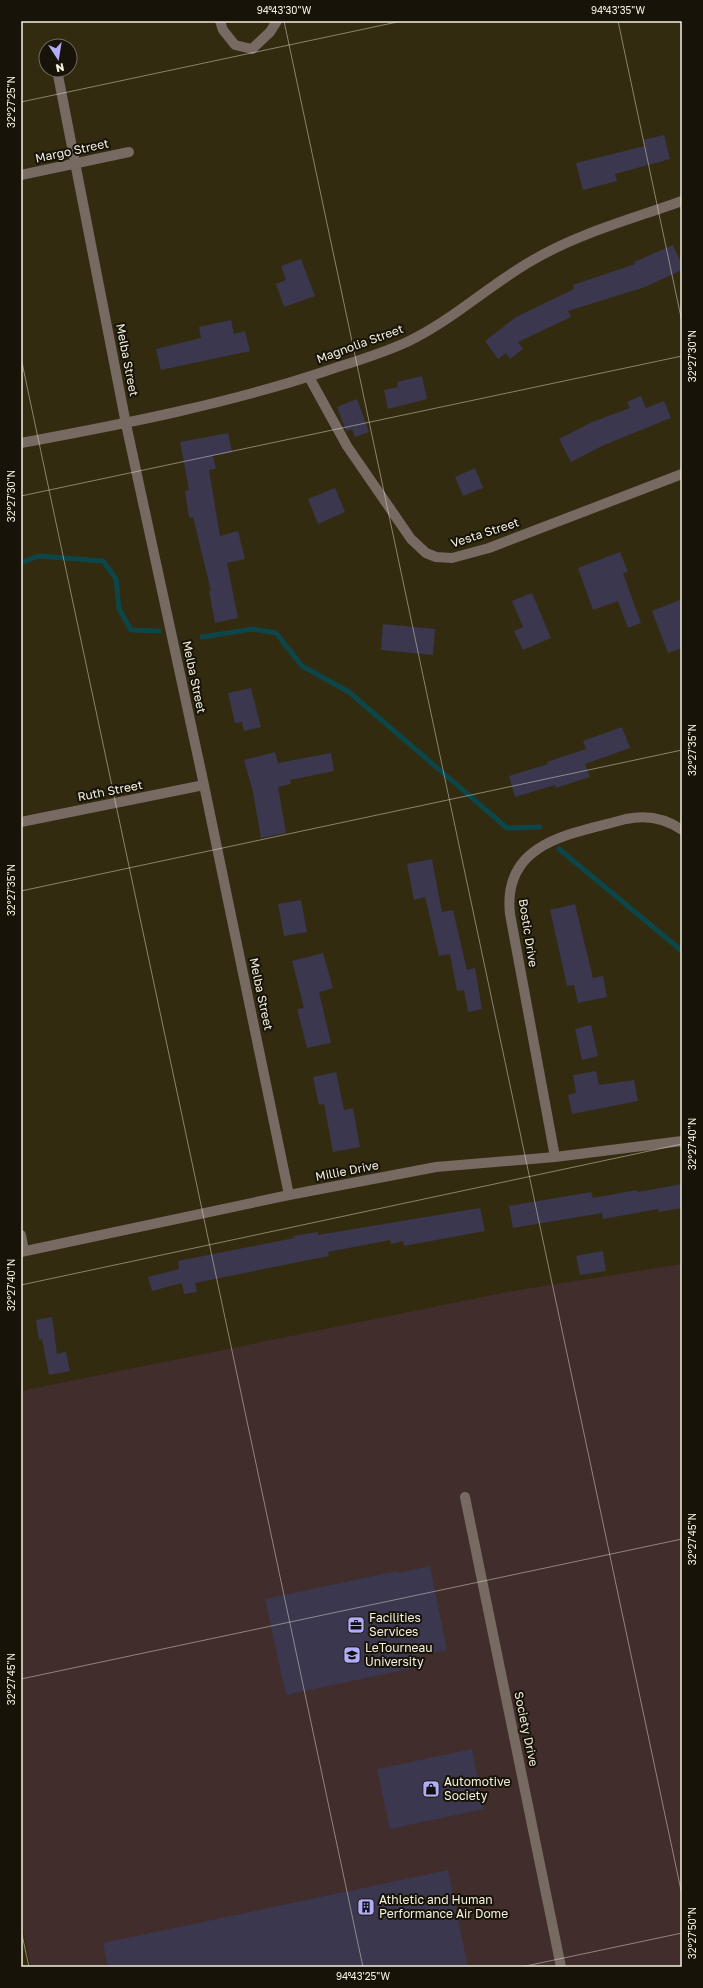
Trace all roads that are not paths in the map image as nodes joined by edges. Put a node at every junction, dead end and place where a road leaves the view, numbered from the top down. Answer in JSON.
{"nodes":[{"id":1,"x":220,"y":21,"type":"edge"},
{"id":2,"x":277,"y":21,"type":"edge"},
{"id":3,"x":59,"y":78,"type":"edge"},
{"id":4,"x":129,"y":152,"type":"dead end"},
{"id":5,"x":76,"y":163,"type":"junction"},
{"id":6,"x":21,"y":175,"type":"edge"},
{"id":7,"x":682,"y":202,"type":"edge"},
{"id":8,"x":309,"y":377,"type":"junction"},
{"id":9,"x":126,"y":424,"type":"junction"},
{"id":10,"x":21,"y":443,"type":"edge"},
{"id":11,"x":682,"y":474,"type":"edge"},
{"id":12,"x":204,"y":785,"type":"junction"},
{"id":13,"x":21,"y":822,"type":"edge"},
{"id":14,"x":682,"y":830,"type":"edge"},
{"id":15,"x":682,"y":1141,"type":"edge"},
{"id":16,"x":555,"y":1157,"type":"junction"},
{"id":17,"x":289,"y":1195,"type":"junction"},
{"id":18,"x":21,"y":1235,"type":"edge"},
{"id":19,"x":23,"y":1252,"type":"edge"},
{"id":20,"x":465,"y":1497,"type":"dead end"},
{"id":21,"x":561,"y":1967,"type":"edge"}],
"edges":[{"from":1,"to":2,"type":"street"},
{"from":3,"to":5,"type":"street","name":"Melba Street"},
{"from":4,"to":5,"type":"street","name":"Margo Street"},
{"from":5,"to":6,"type":"street","name":"Margo Street"},
{"from":5,"to":9,"type":"street","name":"Melba Street"},
{"from":7,"to":8,"type":"street","name":"Magnolia Street"},
{"from":8,"to":9,"type":"street","name":"Magnolia Street"},
{"from":8,"to":11,"type":"street","name":"Vesta Street"},
{"from":9,"to":10,"type":"street","name":"Magnolia Street"},
{"from":9,"to":12,"type":"street","name":"Melba Street"},
{"from":12,"to":13,"type":"street","name":"Ruth Street"},
{"from":12,"to":17,"type":"street","name":"Melba Street"},
{"from":14,"to":16,"type":"street","name":"Bostic Drive"},
{"from":15,"to":16,"type":"street","name":"Millie Drive"},
{"from":16,"to":17,"type":"street","name":"Millie Drive"},
{"from":17,"to":19,"type":"street","name":"Millie Drive"},
{"from":18,"to":19,"type":"street"},
{"from":20,"to":21,"type":"street","name":"Society Drive"}]}
